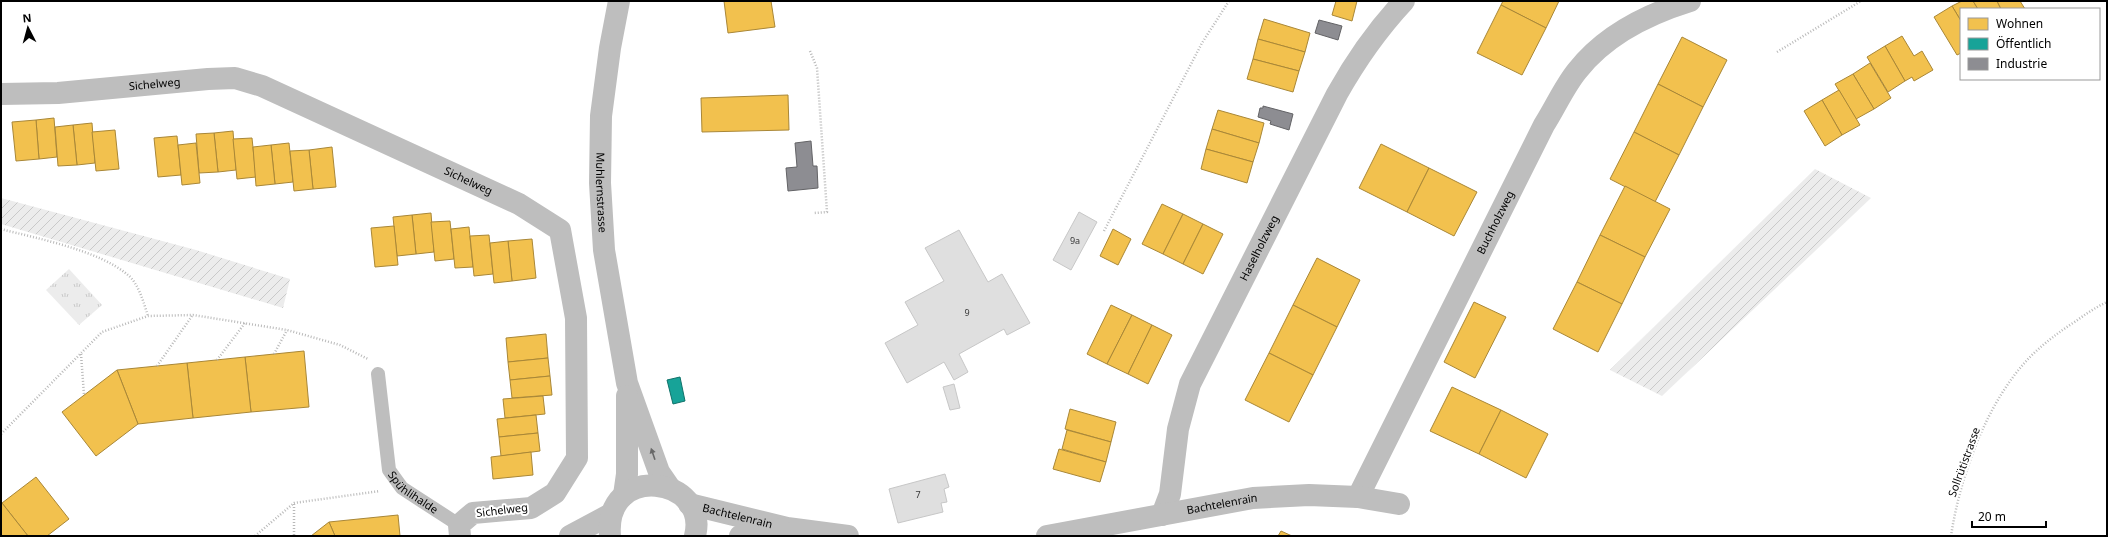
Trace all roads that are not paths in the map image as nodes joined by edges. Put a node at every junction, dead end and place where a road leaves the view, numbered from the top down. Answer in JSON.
{"nodes":[{"id":1,"x":619,"y":1,"type":"edge"},
{"id":2,"x":1404,"y":1,"type":"edge"},
{"id":3,"x":1690,"y":1,"type":"edge"},
{"id":4,"x":1,"y":94,"type":"edge"},
{"id":5,"x":378,"y":374,"type":"road end"},
{"id":6,"x":628,"y":383,"type":"junction"},
{"id":7,"x":670,"y":488,"type":"junction"},
{"id":8,"x":624,"y":495,"type":"junction"},
{"id":9,"x":1358,"y":497,"type":"junction"},
{"id":10,"x":689,"y":504,"type":"junction"},
{"id":11,"x":1399,"y":504,"type":"dead end"},
{"id":12,"x":611,"y":514,"type":"junction"},
{"id":13,"x":1162,"y":515,"type":"junction"},
{"id":14,"x":787,"y":528,"type":"junction"},
{"id":15,"x":460,"y":530,"type":"edge"},
{"id":16,"x":570,"y":536,"type":"edge"},
{"id":17,"x":610,"y":536,"type":"edge"},
{"id":18,"x":694,"y":536,"type":"edge"},
{"id":19,"x":740,"y":536,"type":"edge"},
{"id":20,"x":848,"y":536,"type":"edge"},
{"id":21,"x":1047,"y":536,"type":"edge"}],
"edges":[{"from":1,"to":6,"type":"street","name":"Muhlernstrasse"},
{"from":2,"to":13,"type":"street","name":"Haselholzweg"},
{"from":3,"to":9,"type":"street","name":"Buchholzweg"},
{"from":4,"to":15,"type":"street","name":"Sichelweg"},
{"from":5,"to":15,"type":"lane","name":"Spühlihalde"},
{"from":7,"to":6,"type":"street","name":"Muhlernstrasse","one_way":true},
{"from":6,"to":8,"type":"street","name":"Muhlernstrasse"},
{"from":7,"to":8,"type":"street","name":"Muhlernstrasse"},
{"from":7,"to":10,"type":"street","name":"Muhlernstrasse"},
{"from":8,"to":12,"type":"street","name":"Muhlernstrasse"},
{"from":9,"to":11,"type":"street","name":"Bachtelenrain"},
{"from":9,"to":13,"type":"street","name":"Bachtelenrain"},
{"from":10,"to":14,"type":"street","name":"Bachtelenrain"},
{"from":10,"to":18,"type":"street","name":"Muhlernstrasse"},
{"from":12,"to":16,"type":"street"},
{"from":12,"to":17,"type":"street"},
{"from":13,"to":21,"type":"street","name":"Bachtelenrain"},
{"from":14,"to":19,"type":"street","name":"Bachtelenrain"},
{"from":14,"to":20,"type":"street","name":"Bachtelenrain"}]}
